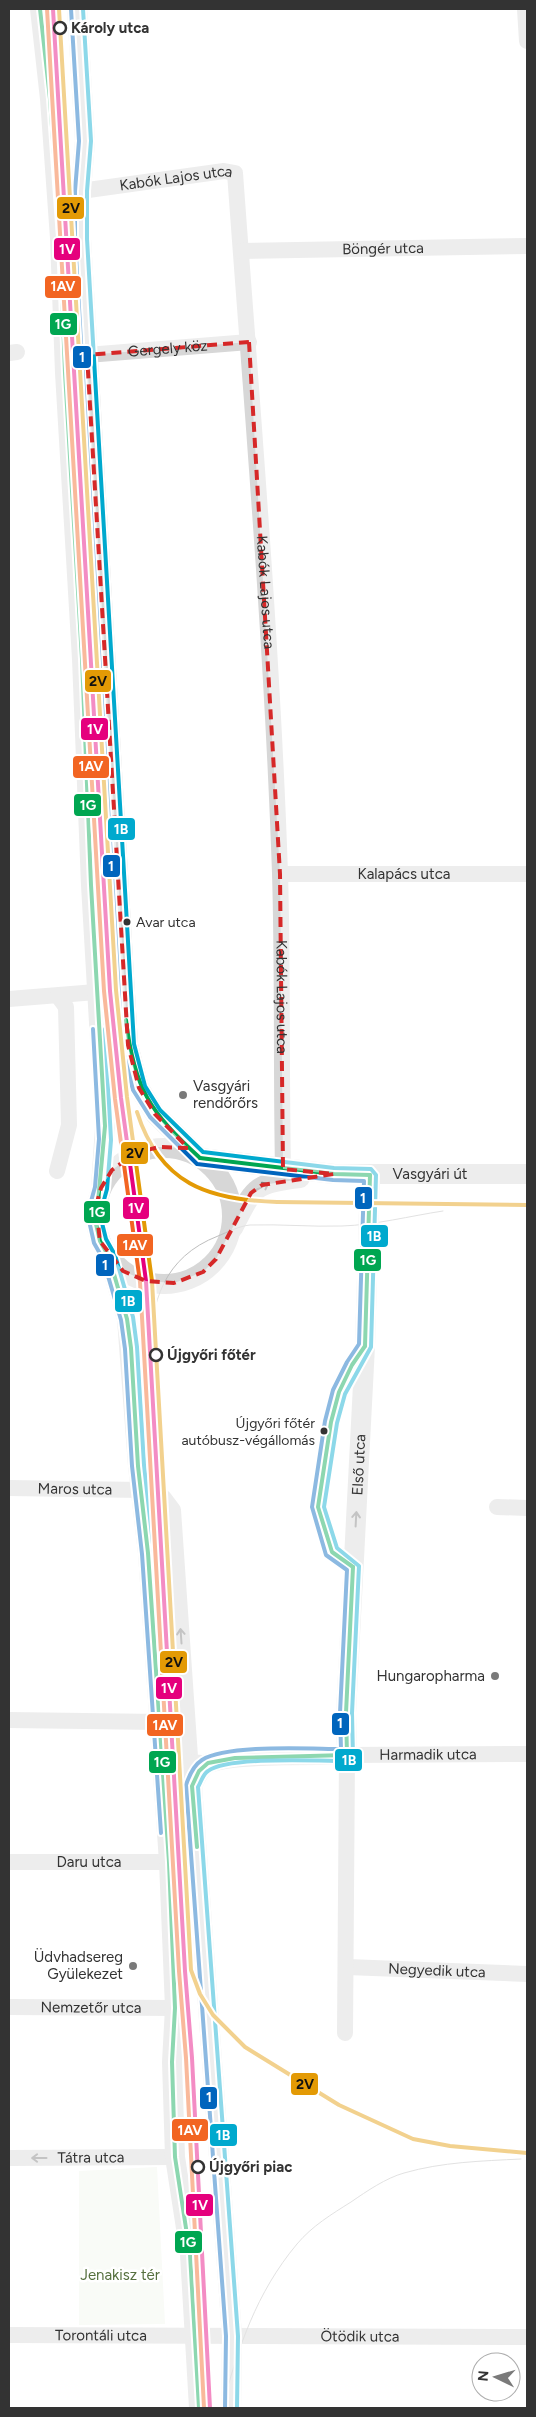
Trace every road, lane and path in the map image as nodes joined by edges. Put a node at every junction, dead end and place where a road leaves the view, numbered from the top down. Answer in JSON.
{"nodes":[{"id":1,"x":40,"y":9,"type":"edge"},
{"id":2,"x":77,"y":9,"type":"edge"},
{"id":3,"x":525,"y":9,"type":"edge"},
{"id":4,"x":527,"y":41,"type":"edge"},
{"id":5,"x":81,"y":191,"type":"junction"},
{"id":6,"x":527,"y":246,"type":"edge"},
{"id":7,"x":241,"y":251,"type":"junction"},
{"id":8,"x":249,"y":342,"type":"junction"},
{"id":9,"x":87,"y":355,"type":"junction"},
{"id":10,"x":280,"y":874,"type":"junction"},
{"id":11,"x":527,"y":874,"type":"edge"},
{"id":12,"x":92,"y":994,"type":"junction"},
{"id":13,"x":58,"y":996,"type":"junction"},
{"id":14,"x":9,"y":999,"type":"edge"},
{"id":15,"x":200,"y":1158,"type":"junction"},
{"id":16,"x":284,"y":1169,"type":"junction"},
{"id":17,"x":57,"y":1171,"type":"dead end"},
{"id":18,"x":334,"y":1174,"type":"junction"},
{"id":19,"x":527,"y":1174,"type":"edge"},
{"id":20,"x":370,"y":1175,"type":"junction"},
{"id":21,"x":101,"y":1188,"type":"junction"},
{"id":22,"x":227,"y":1241,"type":"junction"},
{"id":23,"x":109,"y":1257,"type":"junction"},
{"id":24,"x":9,"y":1488,"type":"edge"},
{"id":25,"x":142,"y":1490,"type":"junction"},
{"id":26,"x":497,"y":1507,"type":"dead end"},
{"id":27,"x":527,"y":1508,"type":"edge"},
{"id":28,"x":9,"y":1720,"type":"edge"},
{"id":29,"x":160,"y":1722,"type":"junction"},
{"id":30,"x":162,"y":1746,"type":"junction"},
{"id":31,"x":527,"y":1754,"type":"edge"},
{"id":32,"x":347,"y":1755,"type":"junction"},
{"id":33,"x":200,"y":1763,"type":"junction"},
{"id":34,"x":9,"y":1862,"type":"edge"},
{"id":35,"x":169,"y":1862,"type":"junction"},
{"id":36,"x":347,"y":1967,"type":"junction"},
{"id":37,"x":527,"y":1974,"type":"edge"},
{"id":38,"x":9,"y":2007,"type":"edge"},
{"id":39,"x":175,"y":2008,"type":"junction"},
{"id":40,"x":345,"y":2033,"type":"dead end"},
{"id":41,"x":175,"y":2157,"type":"junction"},
{"id":42,"x":9,"y":2158,"type":"edge"},
{"id":43,"x":9,"y":2335,"type":"edge"},
{"id":44,"x":194,"y":2336,"type":"junction"},
{"id":45,"x":232,"y":2336,"type":"junction"},
{"id":46,"x":527,"y":2337,"type":"edge"},
{"id":47,"x":199,"y":2408,"type":"edge"},
{"id":48,"x":231,"y":2408,"type":"edge"}],
"edges":[{"from":1,"to":12,"type":"street"},
{"from":2,"to":5,"type":"street"},
{"from":3,"to":4,"type":"street"},
{"from":5,"to":7,"type":"street","name":"Kabók Lajos utca"},
{"from":5,"to":9,"type":"street"},
{"from":6,"to":7,"type":"street","name":"Böngér utca"},
{"from":7,"to":8,"type":"street","name":"Kabók Lajos utca"},
{"from":8,"to":9,"type":"street","name":"Gergely köz"},
{"from":8,"to":10,"type":"street","name":"Kabók Lajos utca"},
{"from":9,"to":15,"type":"street"},
{"from":10,"to":11,"type":"street","name":"Kalapács utca"},
{"from":10,"to":16,"type":"street","name":"Kabók Lajos utca"},
{"from":12,"to":13,"type":"street"},
{"from":12,"to":21,"type":"street"},
{"from":13,"to":14,"type":"street"},
{"from":13,"to":17,"type":"street"},
{"from":15,"to":16,"type":"street","name":"Vasgyári út"},
{"from":15,"to":21,"type":"street"},
{"from":15,"to":22,"type":"street"},
{"from":16,"to":18,"type":"street","name":"Vasgyári út"},
{"from":18,"to":20,"type":"street","name":"Vasgyári út"},
{"from":22,"to":18,"type":"street","name":"Vasgyári út","one_way":true},
{"from":19,"to":20,"type":"street","name":"Vasgyári út"},
{"from":32,"to":20,"type":"street","name":"Első utca","one_way":true},
{"from":21,"to":23,"type":"street"},
{"from":22,"to":23,"type":"street"},
{"from":23,"to":25,"type":"street"},
{"from":24,"to":25,"type":"street","name":"Maros utca"},
{"from":25,"to":29,"type":"street"},
{"from":33,"to":25,"type":"street","one_way":true},
{"from":26,"to":27,"type":"street"},
{"from":28,"to":29,"type":"street"},
{"from":29,"to":30,"type":"street"},
{"from":30,"to":33,"type":"street"},
{"from":30,"to":35,"type":"street"},
{"from":31,"to":32,"type":"street","name":"Harmadik utca"},
{"from":32,"to":33,"type":"street","name":"Harmadik utca"},
{"from":32,"to":36,"type":"street"},
{"from":33,"to":45,"type":"street"},
{"from":34,"to":35,"type":"street","name":"Daru utca"},
{"from":35,"to":39,"type":"street"},
{"from":36,"to":37,"type":"street","name":"Negyedik utca"},
{"from":36,"to":40,"type":"street"},
{"from":38,"to":39,"type":"street","name":"Nemzetőr utca"},
{"from":39,"to":41,"type":"street"},
{"from":41,"to":42,"type":"street","name":"Tátra utca","one_way":true},
{"from":41,"to":44,"type":"street"},
{"from":43,"to":44,"type":"street","name":"Torontáli utca"},
{"from":44,"to":45,"type":"street","name":"Ötödik utca"},
{"from":44,"to":47,"type":"street"},
{"from":45,"to":46,"type":"street","name":"Ötödik utca"},
{"from":45,"to":48,"type":"street"}]}
